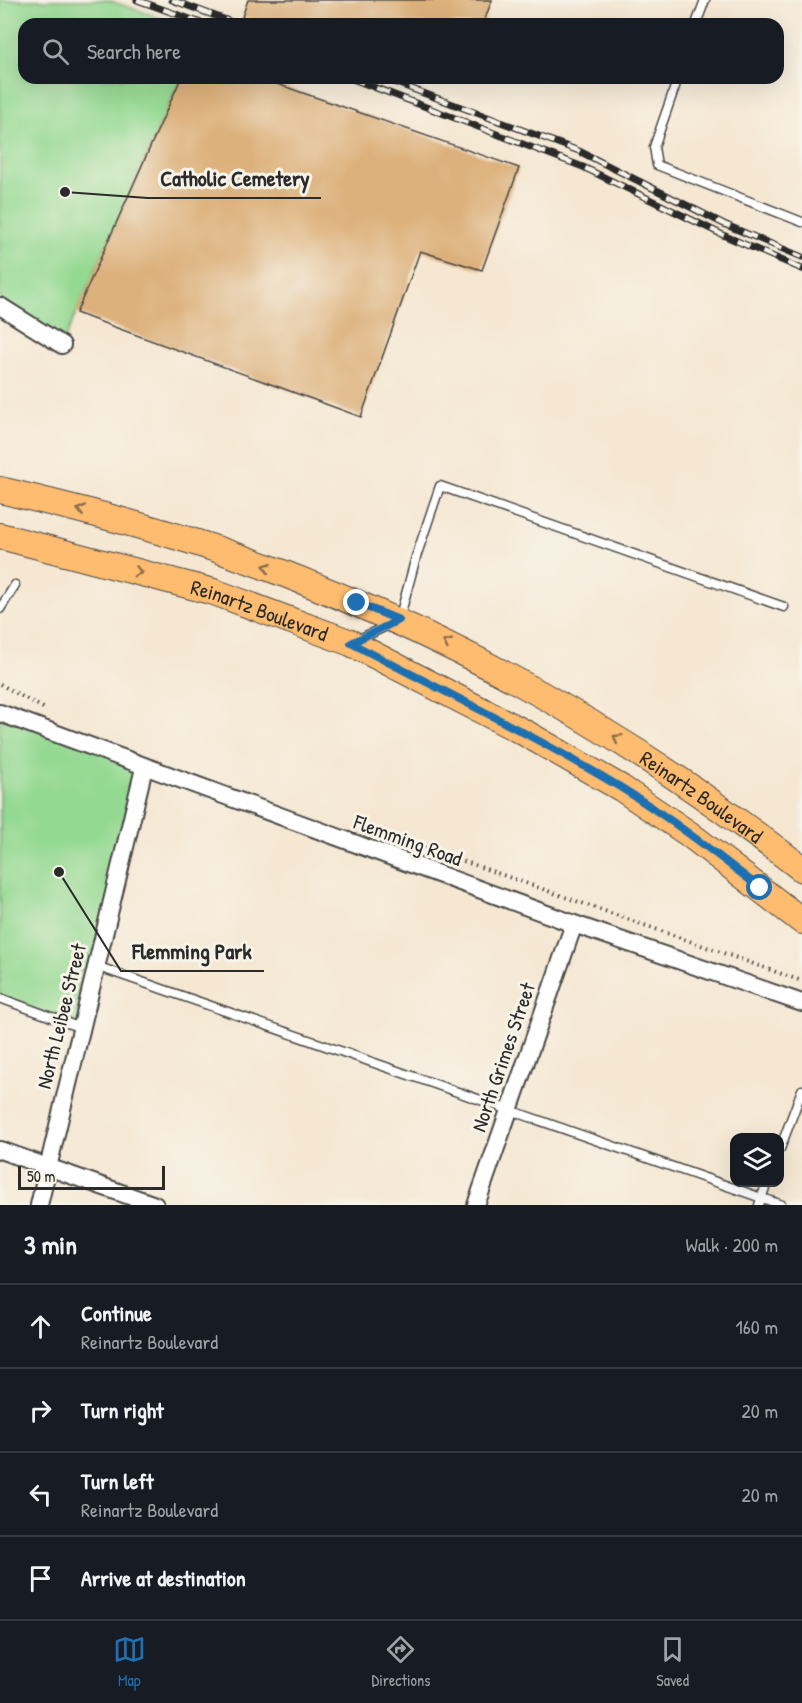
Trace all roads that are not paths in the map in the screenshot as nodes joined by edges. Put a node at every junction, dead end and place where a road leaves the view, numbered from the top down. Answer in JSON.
{"nodes":[{"id":1,"x":705,"y":0,"type":"edge"},
{"id":2,"x":698,"y":18,"type":"edge"},
{"id":3,"x":676,"y":84,"type":"edge"},
{"id":4,"x":802,"y":222,"type":"edge"},
{"id":5,"x":0,"y":306,"type":"edge"},
{"id":6,"x":62,"y":345,"type":"dead end"},
{"id":7,"x":0,"y":490,"type":"edge"},
{"id":8,"x":0,"y":536,"type":"edge"},
{"id":9,"x":15,"y":585,"type":"dead end"},
{"id":10,"x":784,"y":607,"type":"dead end"},
{"id":11,"x":0,"y":609,"type":"edge"},
{"id":12,"x":399,"y":620,"type":"junction"},
{"id":13,"x":351,"y":643,"type":"junction"},
{"id":14,"x":0,"y":713,"type":"edge"},
{"id":15,"x":144,"y":768,"type":"junction"},
{"id":16,"x":802,"y":869,"type":"edge"},
{"id":17,"x":802,"y":921,"type":"edge"},
{"id":18,"x":574,"y":924,"type":"junction"},
{"id":19,"x":96,"y":966,"type":"junction"},
{"id":20,"x":0,"y":998,"type":"edge"},
{"id":21,"x":802,"y":1003,"type":"edge"},
{"id":22,"x":81,"y":1028,"type":"junction"},
{"id":23,"x":802,"y":1090,"type":"edge"},
{"id":24,"x":508,"y":1109,"type":"junction"},
{"id":25,"x":784,"y":1138,"type":"edge"},
{"id":26,"x":0,"y":1150,"type":"edge"},
{"id":27,"x":47,"y":1166,"type":"junction"},
{"id":28,"x":760,"y":1201,"type":"edge"},
{"id":29,"x":39,"y":1205,"type":"edge"},
{"id":30,"x":155,"y":1205,"type":"edge"},
{"id":31,"x":476,"y":1205,"type":"edge"},
{"id":32,"x":783,"y":1205,"type":"edge"}],
"edges":[{"from":1,"to":2,"type":"lane"},
{"from":3,"to":4,"type":"lane"},
{"from":5,"to":6,"type":"street"},
{"from":12,"to":7,"type":"main road","name":"Reinartz Boulevard","one_way":true},
{"from":8,"to":13,"type":"main road","name":"Reinartz Boulevard","one_way":true},
{"from":9,"to":11,"type":"lane"},
{"from":10,"to":12,"type":"lane"},
{"from":12,"to":13,"type":"lane"},
{"from":16,"to":12,"type":"main road","name":"Reinartz Boulevard","one_way":true},
{"from":13,"to":17,"type":"main road","name":"Reinartz Boulevard"},
{"from":14,"to":15,"type":"street","name":"Flemming Road"},
{"from":15,"to":18,"type":"street","name":"Flemming Road"},
{"from":15,"to":19,"type":"street","name":"North Leibee Street"},
{"from":18,"to":21,"type":"street","name":"Flemming Road"},
{"from":18,"to":24,"type":"street","name":"North Grimes Street"},
{"from":19,"to":22,"type":"street","name":"North Leibee Street"},
{"from":19,"to":24,"type":"lane"},
{"from":20,"to":22,"type":"lane"},
{"from":22,"to":27,"type":"street","name":"North Leibee Street"},
{"from":23,"to":25,"type":"lane"},
{"from":24,"to":28,"type":"lane"},
{"from":24,"to":31,"type":"street","name":"North Grimes Street"},
{"from":26,"to":27,"type":"street"},
{"from":27,"to":29,"type":"street","name":"North Leibee Street"},
{"from":27,"to":30,"type":"street"},
{"from":28,"to":32,"type":"lane"}]}
